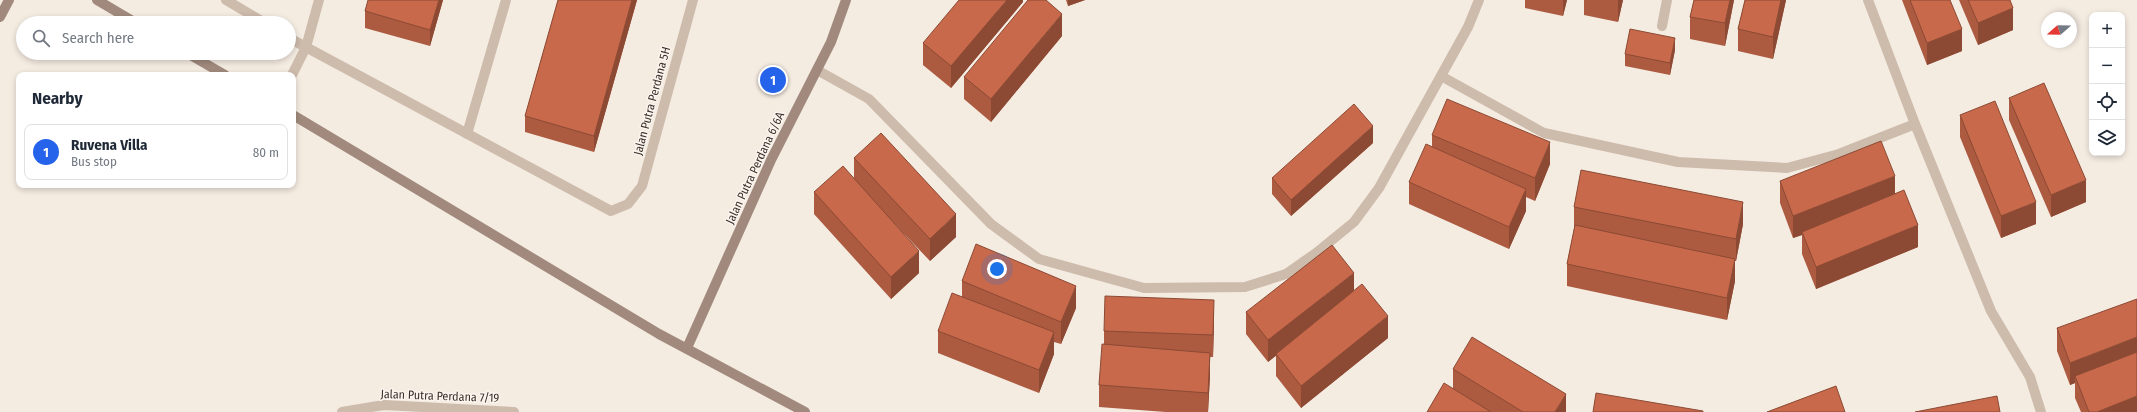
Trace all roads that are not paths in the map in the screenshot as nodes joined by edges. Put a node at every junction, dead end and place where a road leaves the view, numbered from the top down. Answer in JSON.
{"nodes":[{"id":1,"x":10,"y":0,"type":"edge"},
{"id":2,"x":97,"y":0,"type":"edge"},
{"id":3,"x":226,"y":0,"type":"edge"},
{"id":4,"x":319,"y":0,"type":"edge"},
{"id":5,"x":506,"y":0,"type":"edge"},
{"id":6,"x":692,"y":0,"type":"edge"},
{"id":7,"x":846,"y":0,"type":"edge"},
{"id":8,"x":1479,"y":0,"type":"edge"},
{"id":9,"x":1667,"y":0,"type":"edge"},
{"id":10,"x":1868,"y":0,"type":"edge"},
{"id":11,"x":124,"y":16,"type":"edge"},
{"id":12,"x":253,"y":16,"type":"edge"},
{"id":13,"x":0,"y":17,"type":"edge"},
{"id":14,"x":1662,"y":26,"type":"dead end"},
{"id":15,"x":296,"y":42,"type":"edge"},
{"id":16,"x":306,"y":48,"type":"junction"},
{"id":17,"x":199,"y":60,"type":"edge"},
{"id":18,"x":817,"y":70,"type":"junction"},
{"id":19,"x":220,"y":72,"type":"edge"},
{"id":20,"x":294,"y":72,"type":"edge"},
{"id":21,"x":1441,"y":76,"type":"junction"},
{"id":22,"x":296,"y":117,"type":"edge"},
{"id":23,"x":1915,"y":124,"type":"junction"},
{"id":24,"x":467,"y":134,"type":"junction"},
{"id":25,"x":687,"y":348,"type":"junction"},
{"id":26,"x":342,"y":412,"type":"edge"},
{"id":27,"x":514,"y":412,"type":"edge"},
{"id":28,"x":805,"y":412,"type":"edge"},
{"id":29,"x":2041,"y":412,"type":"edge"}],
"edges":[{"from":1,"to":13,"type":"street"},
{"from":2,"to":11,"type":"street"},
{"from":3,"to":12,"type":"street"},
{"from":4,"to":16,"type":"street"},
{"from":5,"to":24,"type":"street"},
{"from":6,"to":24,"type":"street","name":"Jalan Putra Perdana 5H"},
{"from":7,"to":18,"type":"street","name":"Jalan Putra Perdana 6/6A"},
{"from":8,"to":21,"type":"street"},
{"from":9,"to":14,"type":"street"},
{"from":10,"to":23,"type":"street"},
{"from":15,"to":16,"type":"street"},
{"from":16,"to":20,"type":"street"},
{"from":16,"to":24,"type":"street"},
{"from":17,"to":19,"type":"street"},
{"from":18,"to":21,"type":"street"},
{"from":18,"to":25,"type":"street","name":"Jalan Putra Perdana 6/6A"},
{"from":21,"to":23,"type":"street"},
{"from":22,"to":25,"type":"street"},
{"from":23,"to":29,"type":"street"},
{"from":25,"to":28,"type":"street"},
{"from":26,"to":27,"type":"street","name":"Jalan Putra Perdana 7/19"}]}
